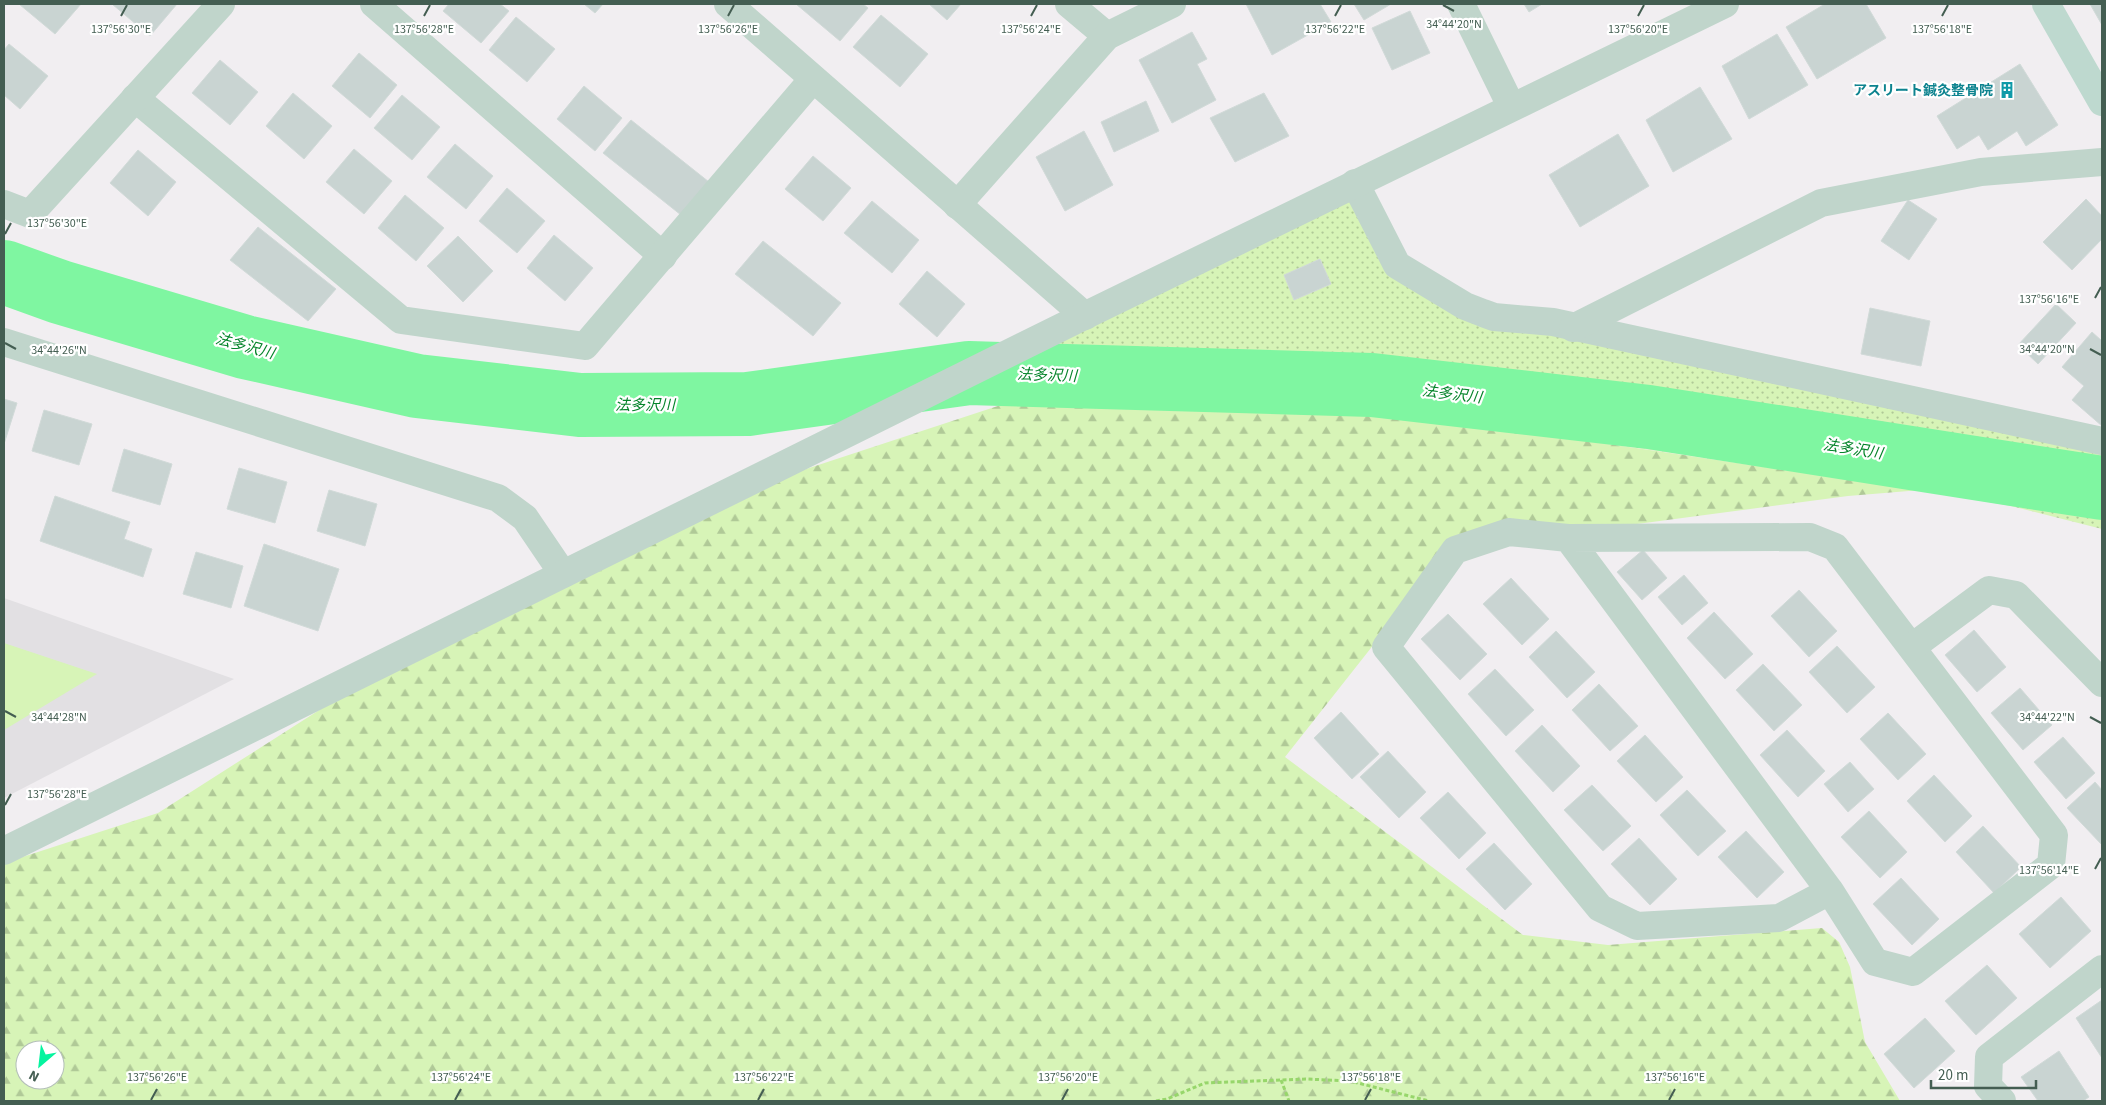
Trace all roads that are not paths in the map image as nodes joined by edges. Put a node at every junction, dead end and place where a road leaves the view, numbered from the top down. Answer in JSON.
{"nodes":[{"id":1,"x":221,"y":4,"type":"edge"},
{"id":2,"x":374,"y":4,"type":"edge"},
{"id":3,"x":728,"y":4,"type":"edge"},
{"id":4,"x":1069,"y":4,"type":"edge"},
{"id":5,"x":1172,"y":4,"type":"edge"},
{"id":6,"x":1461,"y":4,"type":"edge"},
{"id":7,"x":1725,"y":4,"type":"edge"},
{"id":8,"x":2046,"y":4,"type":"edge"},
{"id":9,"x":1107,"y":36,"type":"junction"},
{"id":10,"x":813,"y":79,"type":"junction"},
{"id":11,"x":135,"y":98,"type":"junction"},
{"id":12,"x":2102,"y":102,"type":"edge"},
{"id":13,"x":1511,"y":106,"type":"junction"},
{"id":14,"x":2102,"y":162,"type":"edge"},
{"id":15,"x":1355,"y":182,"type":"junction"},
{"id":16,"x":4,"y":204,"type":"edge"},
{"id":17,"x":957,"y":205,"type":"junction"},
{"id":18,"x":664,"y":256,"type":"junction"},
{"id":19,"x":1083,"y":316,"type":"junction"},
{"id":20,"x":1573,"y":328,"type":"junction"},
{"id":21,"x":4,"y":342,"type":"edge"},
{"id":22,"x":2102,"y":441,"type":"edge"},
{"id":23,"x":1568,"y":538,"type":"junction"},
{"id":24,"x":562,"y":574,"type":"junction"},
{"id":25,"x":1912,"y":647,"type":"junction"},
{"id":26,"x":2102,"y":683,"type":"edge"},
{"id":27,"x":4,"y":851,"type":"edge"},
{"id":28,"x":1830,"y":891,"type":"junction"},
{"id":29,"x":2102,"y":969,"type":"edge"},
{"id":30,"x":2002,"y":1101,"type":"edge"}],
"edges":[{"from":1,"to":11,"type":"street"},
{"from":2,"to":18,"type":"street"},
{"from":3,"to":10,"type":"street"},
{"from":4,"to":9,"type":"street"},
{"from":5,"to":9,"type":"street"},
{"from":6,"to":13,"type":"street"},
{"from":7,"to":13,"type":"street"},
{"from":8,"to":12,"type":"main road"},
{"from":9,"to":17,"type":"street"},
{"from":10,"to":17,"type":"street"},
{"from":10,"to":18,"type":"street"},
{"from":11,"to":16,"type":"street"},
{"from":11,"to":18,"type":"street"},
{"from":13,"to":15,"type":"street"},
{"from":14,"to":20,"type":"street"},
{"from":15,"to":19,"type":"street"},
{"from":15,"to":20,"type":"street"},
{"from":17,"to":19,"type":"street"},
{"from":19,"to":24,"type":"street"},
{"from":20,"to":22,"type":"street"},
{"from":21,"to":24,"type":"street"},
{"from":23,"to":25,"type":"street"},
{"from":23,"to":28,"type":"street"},
{"from":23,"to":28,"type":"street"},
{"from":24,"to":27,"type":"street"},
{"from":25,"to":26,"type":"street"},
{"from":25,"to":28,"type":"street"},
{"from":29,"to":30,"type":"street"}]}
